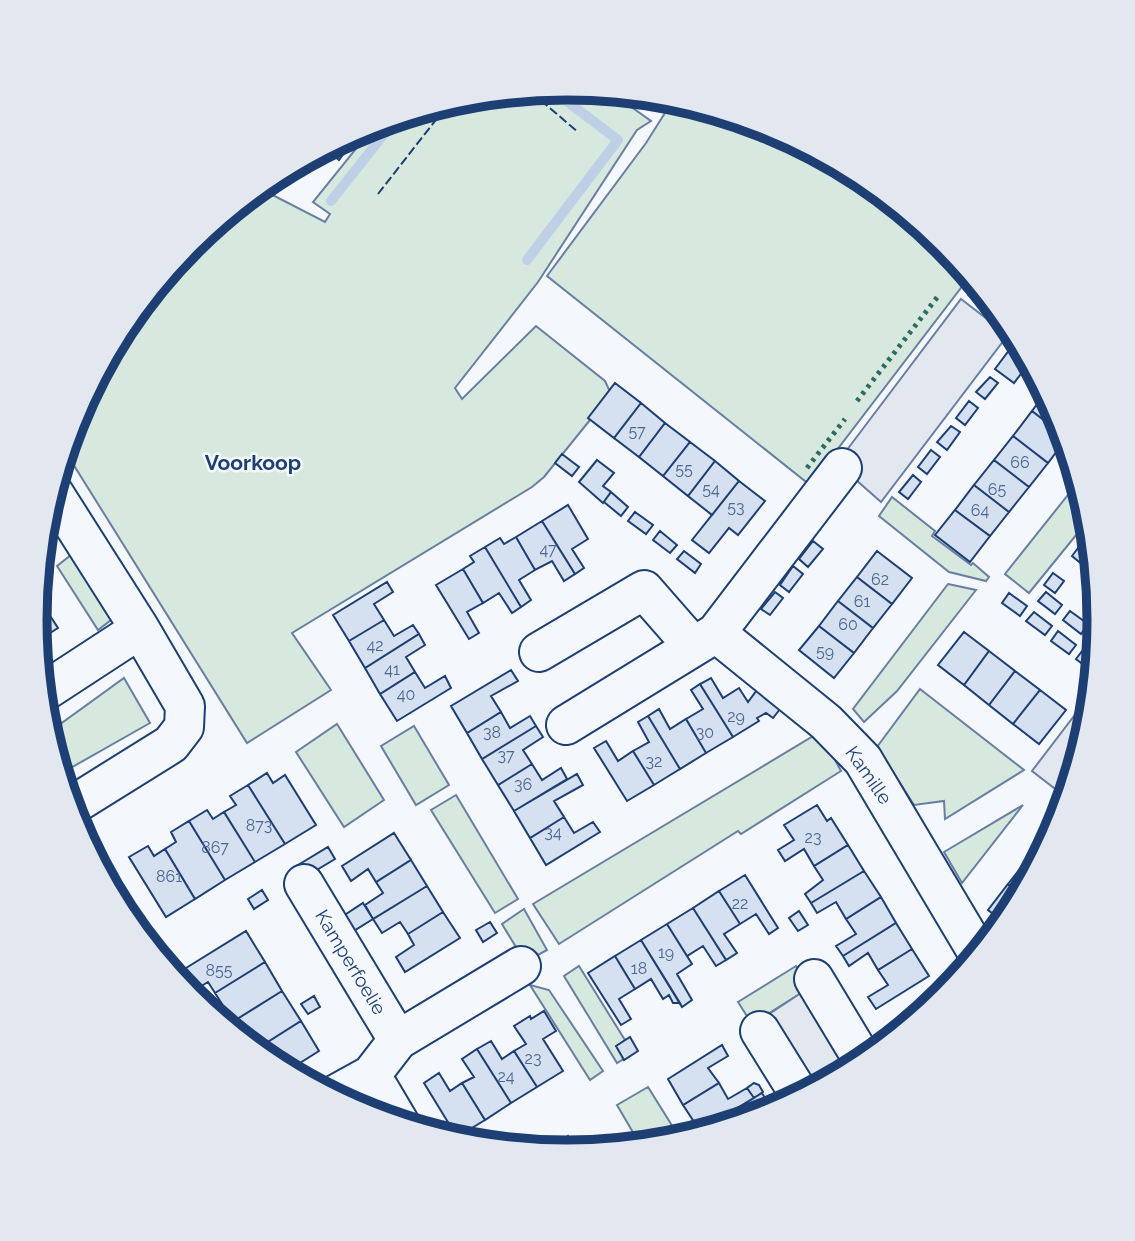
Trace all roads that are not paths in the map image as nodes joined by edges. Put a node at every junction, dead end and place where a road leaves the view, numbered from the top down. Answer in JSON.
{"nodes":[{"id":1,"x":842,"y":468,"type":"dead end"},
{"id":2,"x":61,"y":504,"type":"edge"},
{"id":3,"x":140,"y":629,"type":"junction"},
{"id":4,"x":705,"y":639,"type":"junction"},
{"id":5,"x":539,"y":652,"type":"dead end"},
{"id":6,"x":52,"y":687,"type":"edge"},
{"id":7,"x":566,"y":725,"type":"dead end"},
{"id":8,"x":80,"y":801,"type":"edge"},
{"id":9,"x":304,"y":884,"type":"dead end"},
{"id":10,"x":973,"y":946,"type":"edge"},
{"id":11,"x":521,"y":966,"type":"dead end"},
{"id":12,"x":814,"y":979,"type":"dead end"},
{"id":13,"x":760,"y":1031,"type":"dead end"},
{"id":14,"x":398,"y":1040,"type":"junction"},
{"id":15,"x":858,"y":1052,"type":"edge"},
{"id":16,"x":370,"y":1075,"type":"junction"},
{"id":17,"x":795,"y":1088,"type":"edge"},
{"id":18,"x":344,"y":1090,"type":"edge"},
{"id":19,"x":391,"y":1110,"type":"edge"}],
"edges":[{"from":1,"to":4,"type":"street"},
{"from":2,"to":3,"type":"street"},
{"from":3,"to":6,"type":"street"},
{"from":3,"to":8,"type":"street"},
{"from":4,"to":5,"type":"street","name":"Kamille"},
{"from":4,"to":7,"type":"street"},
{"from":4,"to":10,"type":"street","name":"Kamille"},
{"from":9,"to":14,"type":"street","name":"Kamperfoelie"},
{"from":11,"to":14,"type":"street"},
{"from":12,"to":15,"type":"street"},
{"from":13,"to":17,"type":"street"},
{"from":14,"to":16,"type":"street"},
{"from":16,"to":18,"type":"street"},
{"from":16,"to":19,"type":"street"}]}
